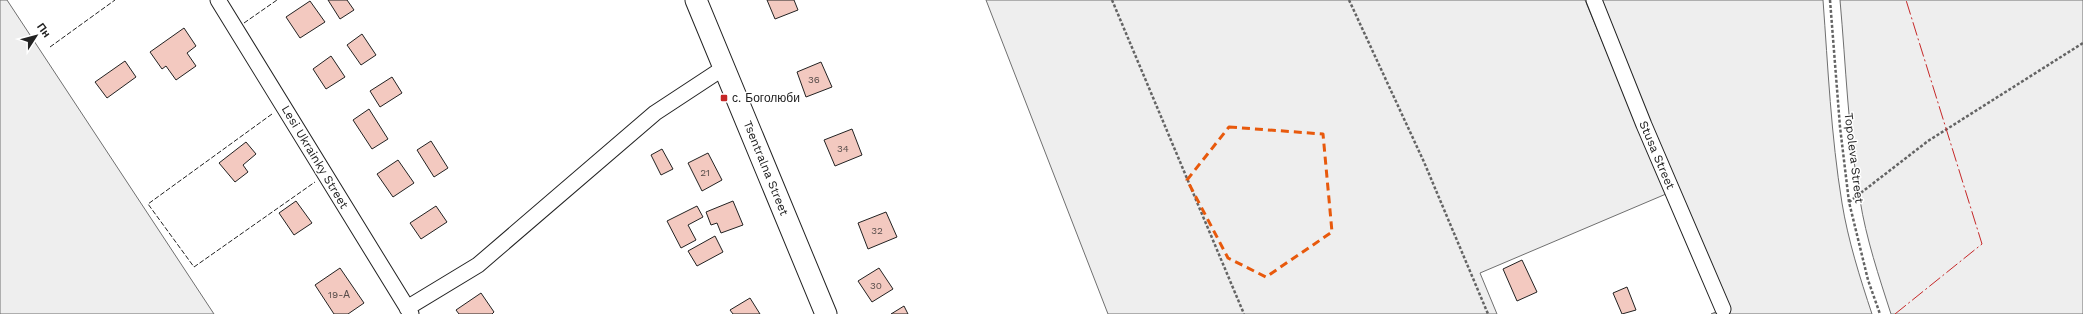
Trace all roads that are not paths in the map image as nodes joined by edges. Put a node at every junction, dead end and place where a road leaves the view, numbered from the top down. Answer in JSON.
{"nodes":[{"id":1,"x":218,"y":0,"type":"edge"},
{"id":2,"x":696,"y":0,"type":"edge"},
{"id":3,"x":1594,"y":0,"type":"edge"},
{"id":4,"x":725,"y":67,"type":"junction"},
{"id":5,"x":1723,"y":309,"type":"dead end"},
{"id":6,"x":409,"y":311,"type":"edge"},
{"id":7,"x":826,"y":314,"type":"edge"}],
"edges":[{"from":1,"to":6,"type":"street","name":"Lesi Ukrainky Street"},
{"from":2,"to":4,"type":"street","name":"Tsentralna Street"},
{"from":3,"to":5,"type":"street","name":"Stusa Street"},
{"from":4,"to":6,"type":"street"},
{"from":4,"to":7,"type":"street","name":"Tsentralna Street"}]}
